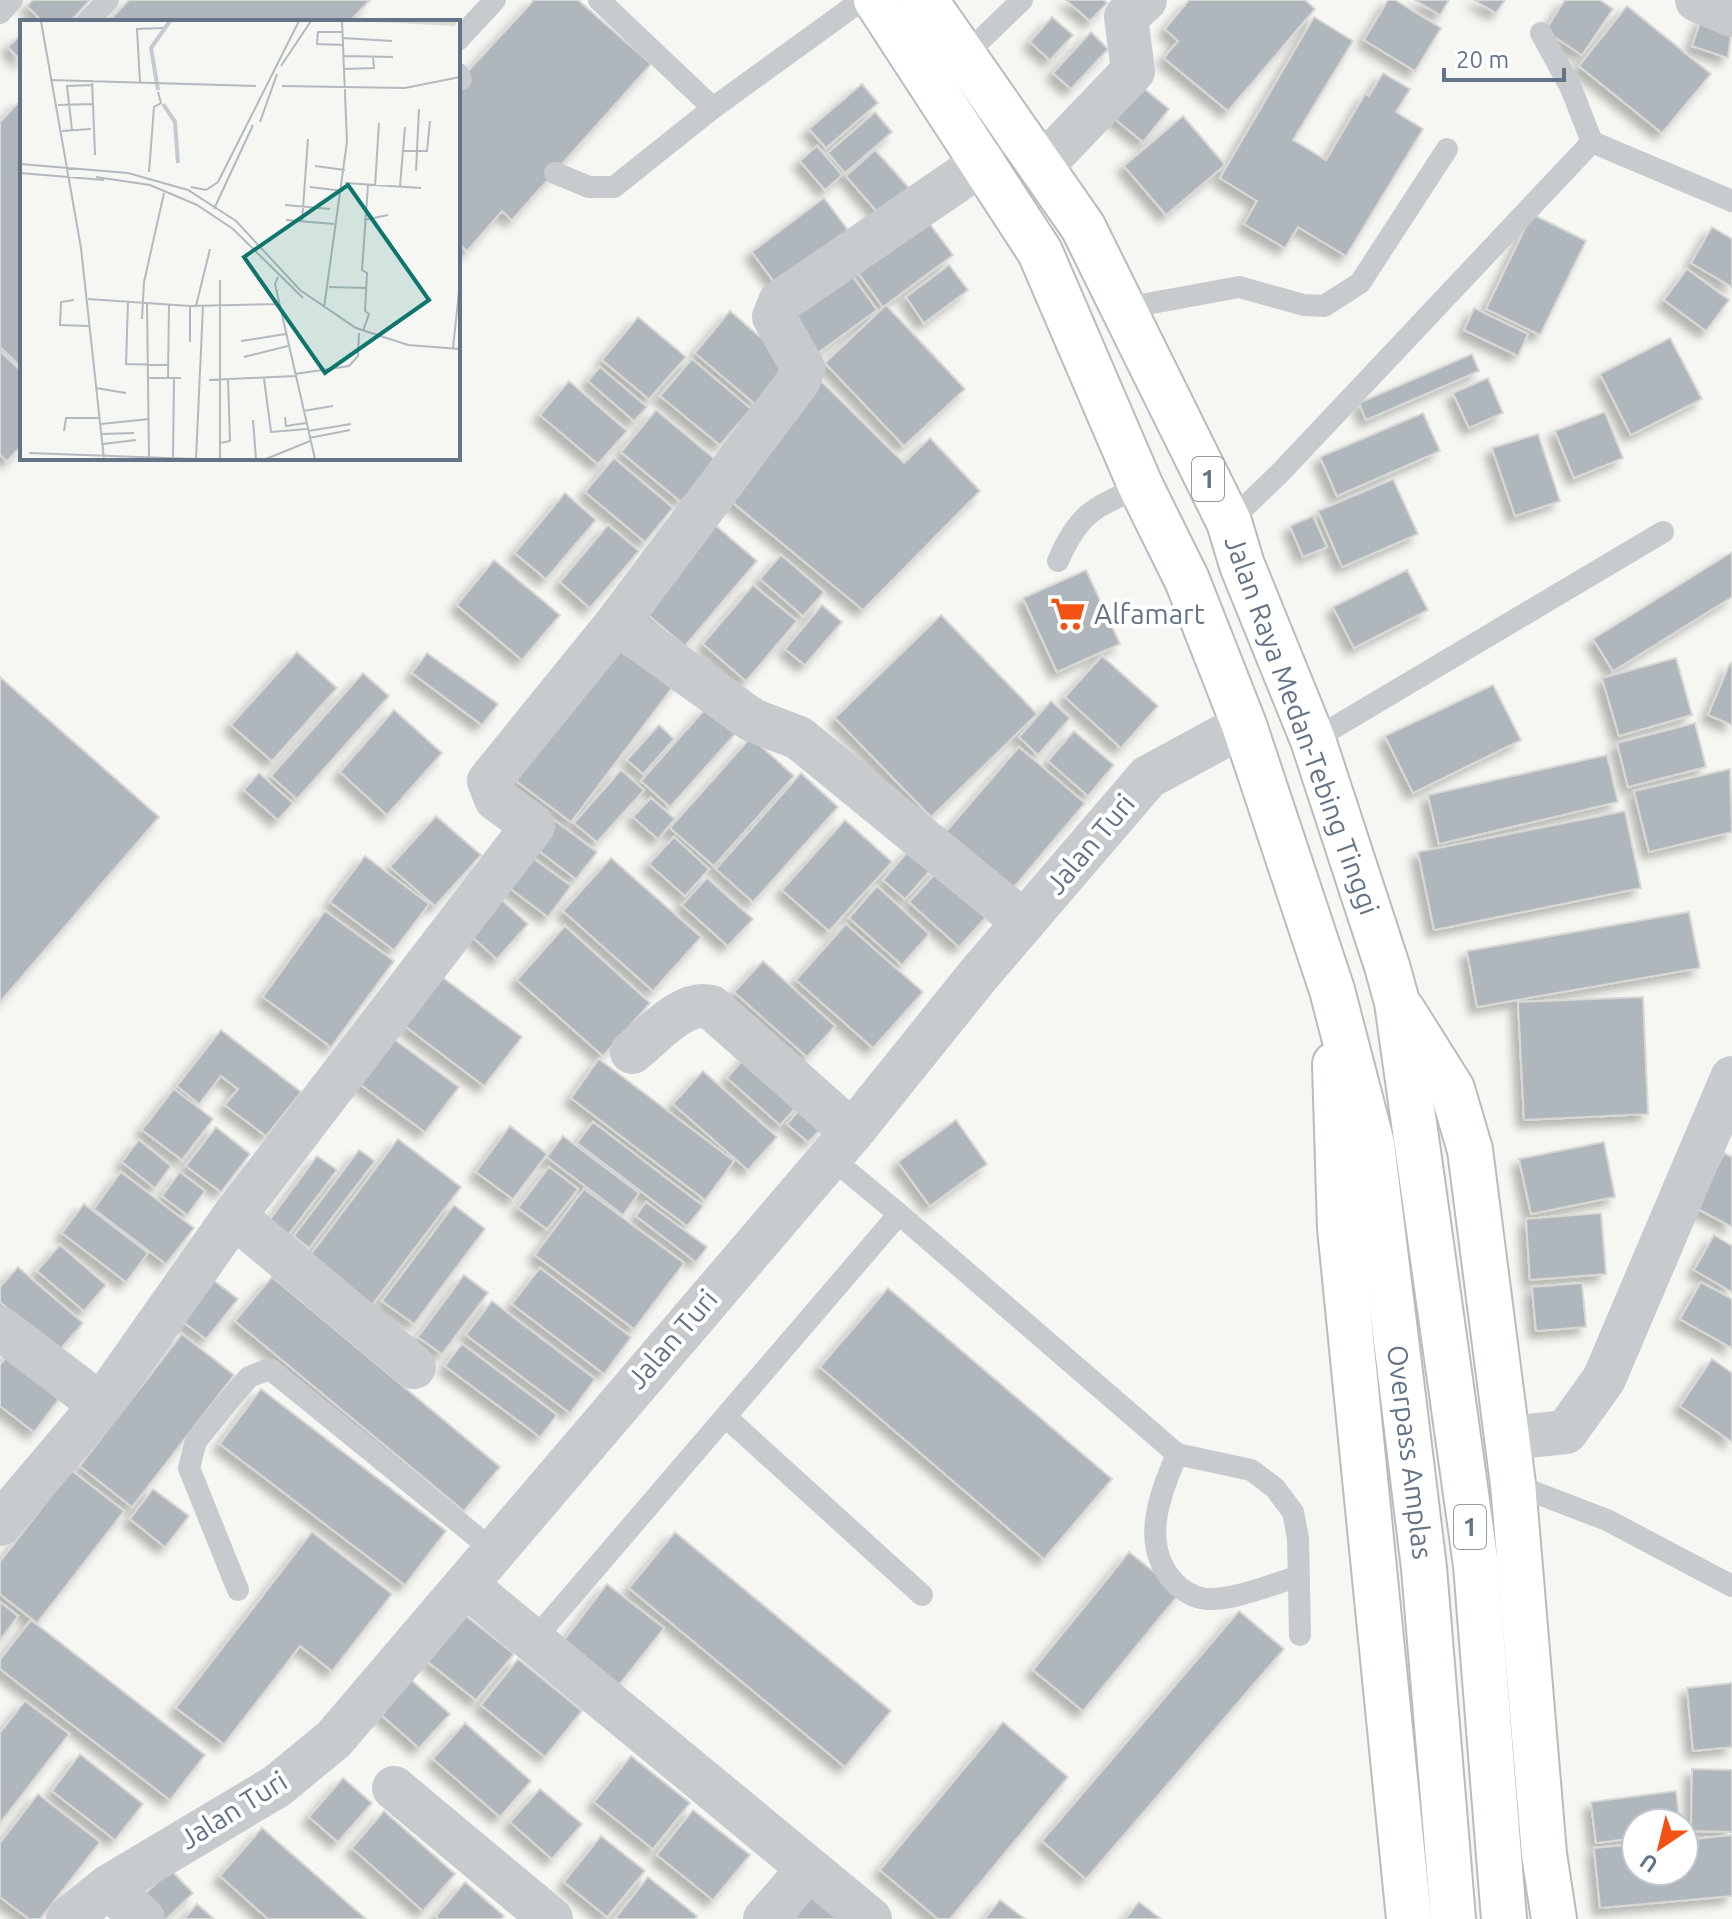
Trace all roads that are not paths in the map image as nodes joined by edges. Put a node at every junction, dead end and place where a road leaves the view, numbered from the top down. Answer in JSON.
{"nodes":[{"id":1,"x":12,"y":0,"type":"edge"},
{"id":2,"x":108,"y":0,"type":"edge"},
{"id":3,"x":495,"y":0,"type":"edge"},
{"id":4,"x":599,"y":0,"type":"edge"},
{"id":5,"x":862,"y":0,"type":"edge"},
{"id":6,"x":876,"y":0,"type":"edge"},
{"id":7,"x":1022,"y":0,"type":"edge"},
{"id":8,"x":1145,"y":0,"type":"edge"},
{"id":9,"x":1697,"y":0,"type":"edge"},
{"id":10,"x":939,"y":7,"type":"edge"},
{"id":11,"x":0,"y":13,"type":"edge"},
{"id":12,"x":1732,"y":15,"type":"edge"},
{"id":13,"x":89,"y":20,"type":"edge"},
{"id":14,"x":1541,"y":33,"type":"dead end"},
{"id":15,"x":460,"y":38,"type":"edge"},
{"id":16,"x":965,"y":55,"type":"junction"},
{"id":17,"x":713,"y":108,"type":"junction"},
{"id":18,"x":1592,"y":142,"type":"junction"},
{"id":19,"x":1447,"y":149,"type":"dead end"},
{"id":20,"x":984,"y":162,"type":"junction"},
{"id":21,"x":1041,"y":167,"type":"junction"},
{"id":22,"x":555,"y":173,"type":"dead end"},
{"id":23,"x":1732,"y":201,"type":"edge"},
{"id":24,"x":1125,"y":308,"type":"junction"},
{"id":25,"x":1141,"y":487,"type":"junction"},
{"id":26,"x":1229,"y":522,"type":"junction"},
{"id":27,"x":1663,"y":532,"type":"dead end"},
{"id":28,"x":1058,"y":561,"type":"dead end"},
{"id":29,"x":617,"y":623,"type":"junction"},
{"id":30,"x":1244,"y":725,"type":"junction"},
{"id":31,"x":1313,"y":740,"type":"junction"},
{"id":32,"x":1024,"y":922,"type":"junction"},
{"id":33,"x":1332,"y":990,"type":"junction"},
{"id":34,"x":1397,"y":1002,"type":"junction"},
{"id":35,"x":632,"y":1052,"type":"dead end"},
{"id":36,"x":1732,"y":1078,"type":"edge"},
{"id":37,"x":1722,"y":1132,"type":"edge"},
{"id":38,"x":840,"y":1144,"type":"junction"},
{"id":39,"x":899,"y":1214,"type":"junction"},
{"id":40,"x":234,"y":1216,"type":"junction"},
{"id":41,"x":0,"y":1328,"type":"edge"},
{"id":42,"x":414,"y":1367,"type":"dead end"},
{"id":43,"x":101,"y":1405,"type":"junction"},
{"id":44,"x":727,"y":1418,"type":"junction"},
{"id":45,"x":1507,"y":1438,"type":"junction"},
{"id":46,"x":1177,"y":1454,"type":"junction"},
{"id":47,"x":1513,"y":1484,"type":"junction"},
{"id":48,"x":0,"y":1524,"type":"edge"},
{"id":49,"x":494,"y":1551,"type":"junction"},
{"id":50,"x":1297,"y":1577,"type":"junction"},
{"id":51,"x":467,"y":1586,"type":"junction"},
{"id":52,"x":1732,"y":1586,"type":"edge"},
{"id":53,"x":238,"y":1590,"type":"dead end"},
{"id":54,"x":922,"y":1595,"type":"dead end"},
{"id":55,"x":1300,"y":1635,"type":"dead end"},
{"id":56,"x":533,"y":1641,"type":"junction"},
{"id":57,"x":394,"y":1788,"type":"dead end"},
{"id":58,"x":808,"y":1870,"type":"junction"},
{"id":59,"x":108,"y":1887,"type":"junction"},
{"id":60,"x":68,"y":1919,"type":"edge"},
{"id":61,"x":143,"y":1919,"type":"edge"},
{"id":62,"x":551,"y":1919,"type":"edge"},
{"id":63,"x":765,"y":1919,"type":"edge"},
{"id":64,"x":870,"y":1919,"type":"edge"},
{"id":65,"x":1409,"y":1919,"type":"edge"},
{"id":66,"x":1453,"y":1919,"type":"edge"},
{"id":67,"x":1504,"y":1919,"type":"edge"},
{"id":68,"x":1554,"y":1919,"type":"edge"}],
"edges":[{"from":1,"to":11,"type":"lane"},
{"from":2,"to":13,"type":"lane"},
{"from":3,"to":15,"type":"lane"},
{"from":4,"to":17,"type":"lane"},
{"from":5,"to":17,"type":"lane"},
{"from":6,"to":20,"type":"highway","name":"Jalan Raya Medan-Tebing Tinggi","number":"1"},
{"from":7,"to":16,"type":"lane"},
{"from":8,"to":21,"type":"street"},
{"from":9,"to":12,"type":"street"},
{"from":10,"to":16,"type":"highway","name":"Jalan Raya Medan-Tebing Tinggi","number":"1"},
{"from":14,"to":18,"type":"lane"},
{"from":16,"to":21,"type":"highway","name":"Jalan Raya Medan-Tebing Tinggi","number":"1"},
{"from":17,"to":22,"type":"lane"},
{"from":18,"to":23,"type":"lane"},
{"from":18,"to":26,"type":"lane"},
{"from":19,"to":24,"type":"lane"},
{"from":20,"to":25,"type":"highway","name":"Jalan Raya Medan-Tebing Tinggi","number":"1"},
{"from":20,"to":29,"type":"street"},
{"from":21,"to":24,"type":"highway","name":"Jalan Raya Medan-Tebing Tinggi","number":"1"},
{"from":24,"to":26,"type":"highway","name":"Jalan Raya Medan-Tebing Tinggi","number":"1"},
{"from":25,"to":28,"type":"lane"},
{"from":25,"to":30,"type":"highway","name":"Jalan Raya Medan-Tebing Tinggi","number":"1"},
{"from":26,"to":31,"type":"highway","name":"Jalan Raya Medan-Tebing Tinggi","number":"1"},
{"from":27,"to":31,"type":"lane"},
{"from":29,"to":32,"type":"street"},
{"from":29,"to":40,"type":"street"},
{"from":30,"to":32,"type":"street","name":"Jalan Turi"},
{"from":30,"to":33,"type":"highway","name":"Jalan Raya Medan-Tebing Tinggi","number":"1"},
{"from":31,"to":34,"type":"highway","name":"Jalan Raya Medan-Tebing Tinggi","number":"1"},
{"from":32,"to":38,"type":"street","name":"Jalan Turi"},
{"from":33,"to":65,"type":"highway"},
{"from":33,"to":66,"type":"highway","name":"Overpass Amplas","number":"1"},
{"from":34,"to":45,"type":"highway"},
{"from":34,"to":67,"type":"highway","name":"Overpass Amplas","number":"1"},
{"from":35,"to":38,"type":"street"},
{"from":36,"to":37,"type":"street"},
{"from":37,"to":45,"type":"street"},
{"from":38,"to":39,"type":"lane"},
{"from":38,"to":49,"type":"street","name":"Jalan Turi"},
{"from":39,"to":44,"type":"lane"},
{"from":39,"to":46,"type":"lane"},
{"from":40,"to":42,"type":"street"},
{"from":40,"to":43,"type":"street"},
{"from":41,"to":43,"type":"street"},
{"from":43,"to":48,"type":"street"},
{"from":44,"to":54,"type":"lane"},
{"from":44,"to":56,"type":"lane"},
{"from":45,"to":47,"type":"highway"},
{"from":46,"to":50,"type":"lane"},
{"from":46,"to":50,"type":"lane"},
{"from":47,"to":52,"type":"lane"},
{"from":47,"to":68,"type":"highway"},
{"from":49,"to":51,"type":"street","name":"Jalan Turi"},
{"from":49,"to":53,"type":"lane"},
{"from":50,"to":55,"type":"lane"},
{"from":51,"to":56,"type":"street"},
{"from":51,"to":59,"type":"street","name":"Jalan Turi"},
{"from":56,"to":58,"type":"street"},
{"from":57,"to":62,"type":"street"},
{"from":58,"to":63,"type":"street"},
{"from":58,"to":64,"type":"street"},
{"from":59,"to":60,"type":"street","name":"Jalan Turi"},
{"from":59,"to":61,"type":"street"}]}
